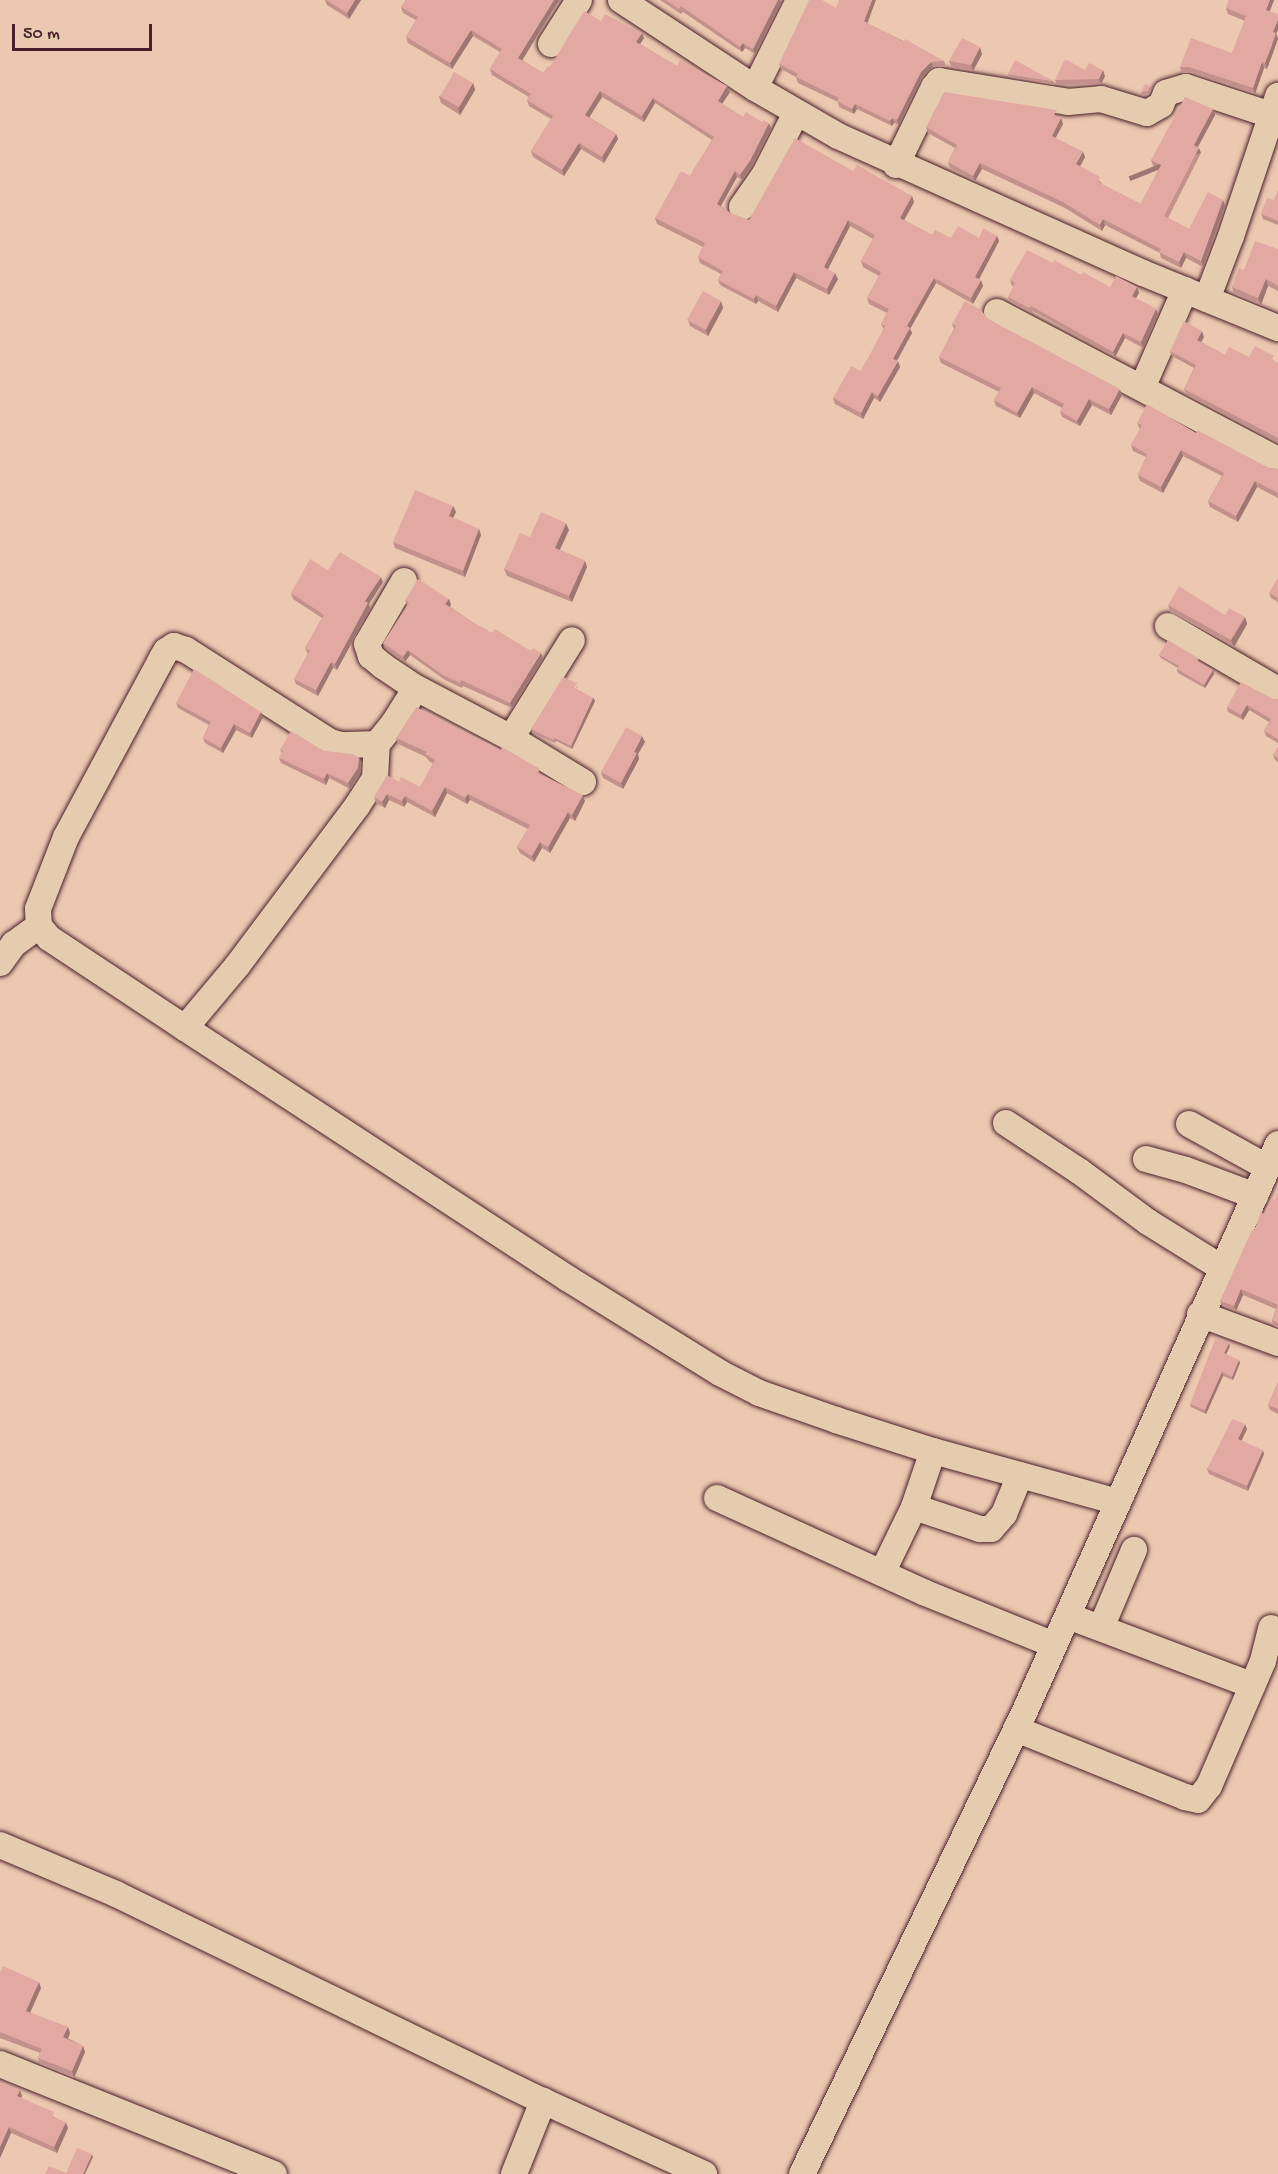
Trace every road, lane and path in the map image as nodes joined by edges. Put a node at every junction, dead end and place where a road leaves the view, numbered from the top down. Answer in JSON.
{"nodes":[{"id":1,"x":579,"y":0,"type":"edge"},
{"id":2,"x":621,"y":0,"type":"edge"},
{"id":3,"x":799,"y":0,"type":"edge"},
{"id":4,"x":551,"y":44,"type":"dead end"},
{"id":5,"x":755,"y":88,"type":"junction"},
{"id":6,"x":1275,"y":105,"type":"edge"},
{"id":7,"x":796,"y":112,"type":"junction"},
{"id":8,"x":896,"y":165,"type":"junction"},
{"id":9,"x":742,"y":207,"type":"dead end"},
{"id":10,"x":1196,"y":295,"type":"junction"},
{"id":11,"x":997,"y":312,"type":"dead end"},
{"id":12,"x":1278,"y":328,"type":"edge"},
{"id":13,"x":1142,"y":388,"type":"junction"},
{"id":14,"x":1278,"y":460,"type":"edge"},
{"id":15,"x":404,"y":581,"type":"dead end"},
{"id":16,"x":1168,"y":626,"type":"dead end"},
{"id":17,"x":572,"y":640,"type":"dead end"},
{"id":18,"x":1275,"y":683,"type":"edge"},
{"id":19,"x":416,"y":688,"type":"junction"},
{"id":20,"x":511,"y":738,"type":"junction"},
{"id":21,"x":377,"y":744,"type":"junction"},
{"id":22,"x":583,"y":782,"type":"dead end"},
{"id":23,"x":39,"y":926,"type":"junction"},
{"id":24,"x":0,"y":963,"type":"edge"},
{"id":25,"x":185,"y":1028,"type":"junction"},
{"id":26,"x":1006,"y":1123,"type":"dead end"},
{"id":27,"x":1189,"y":1124,"type":"dead end"},
{"id":28,"x":1273,"y":1156,"type":"edge"},
{"id":29,"x":1146,"y":1159,"type":"dead end"},
{"id":30,"x":1256,"y":1196,"type":"junction"},
{"id":31,"x":1222,"y":1268,"type":"junction"},
{"id":32,"x":1200,"y":1314,"type":"junction"},
{"id":33,"x":1278,"y":1343,"type":"edge"},
{"id":34,"x":933,"y":1451,"type":"junction"},
{"id":35,"x":1020,"y":1475,"type":"junction"},
{"id":36,"x":717,"y":1498,"type":"dead end"},
{"id":37,"x":1118,"y":1502,"type":"junction"},
{"id":38,"x":914,"y":1507,"type":"junction"},
{"id":39,"x":1134,"y":1550,"type":"dead end"},
{"id":40,"x":882,"y":1574,"type":"junction"},
{"id":41,"x":1068,"y":1616,"type":"junction"},
{"id":42,"x":1101,"y":1628,"type":"junction"},
{"id":43,"x":1271,"y":1628,"type":"dead end"},
{"id":44,"x":1054,"y":1645,"type":"junction"},
{"id":45,"x":1252,"y":1685,"type":"junction"},
{"id":46,"x":1016,"y":1729,"type":"junction"},
{"id":47,"x":0,"y":1845,"type":"edge"},
{"id":48,"x":0,"y":2064,"type":"edge"},
{"id":49,"x":543,"y":2101,"type":"junction"},
{"id":50,"x":273,"y":2174,"type":"edge"},
{"id":51,"x":514,"y":2174,"type":"edge"},
{"id":52,"x":704,"y":2174,"type":"edge"},
{"id":53,"x":802,"y":2174,"type":"edge"}],
"edges":[{"from":1,"to":4,"type":"street"},
{"from":2,"to":5,"type":"street"},
{"from":3,"to":5,"type":"street"},
{"from":5,"to":7,"type":"street"},
{"from":6,"to":8,"type":"street"},
{"from":6,"to":10,"type":"street"},
{"from":7,"to":8,"type":"street"},
{"from":7,"to":9,"type":"street"},
{"from":8,"to":10,"type":"street"},
{"from":10,"to":12,"type":"street"},
{"from":10,"to":13,"type":"street"},
{"from":11,"to":13,"type":"street"},
{"from":13,"to":14,"type":"street"},
{"from":15,"to":19,"type":"street"},
{"from":16,"to":18,"type":"street"},
{"from":17,"to":20,"type":"street"},
{"from":19,"to":20,"type":"street"},
{"from":19,"to":21,"type":"street"},
{"from":20,"to":22,"type":"street"},
{"from":21,"to":23,"type":"street"},
{"from":21,"to":25,"type":"street"},
{"from":23,"to":24,"type":"street"},
{"from":23,"to":25,"type":"street"},
{"from":25,"to":34,"type":"street"},
{"from":26,"to":31,"type":"street"},
{"from":27,"to":28,"type":"street"},
{"from":28,"to":30,"type":"street"},
{"from":29,"to":30,"type":"street"},
{"from":30,"to":31,"type":"street"},
{"from":31,"to":32,"type":"street"},
{"from":32,"to":33,"type":"street"},
{"from":32,"to":37,"type":"street"},
{"from":34,"to":35,"type":"street"},
{"from":34,"to":38,"type":"street"},
{"from":35,"to":37,"type":"street"},
{"from":35,"to":38,"type":"street"},
{"from":36,"to":40,"type":"street"},
{"from":37,"to":41,"type":"street"},
{"from":38,"to":40,"type":"street"},
{"from":39,"to":42,"type":"street"},
{"from":40,"to":44,"type":"street"},
{"from":41,"to":42,"type":"street"},
{"from":41,"to":44,"type":"street"},
{"from":42,"to":45,"type":"street"},
{"from":43,"to":45,"type":"street"},
{"from":44,"to":46,"type":"street"},
{"from":45,"to":46,"type":"street"},
{"from":46,"to":53,"type":"street"},
{"from":47,"to":49,"type":"street"},
{"from":48,"to":50,"type":"street"},
{"from":49,"to":51,"type":"street"},
{"from":49,"to":52,"type":"street"}]}
